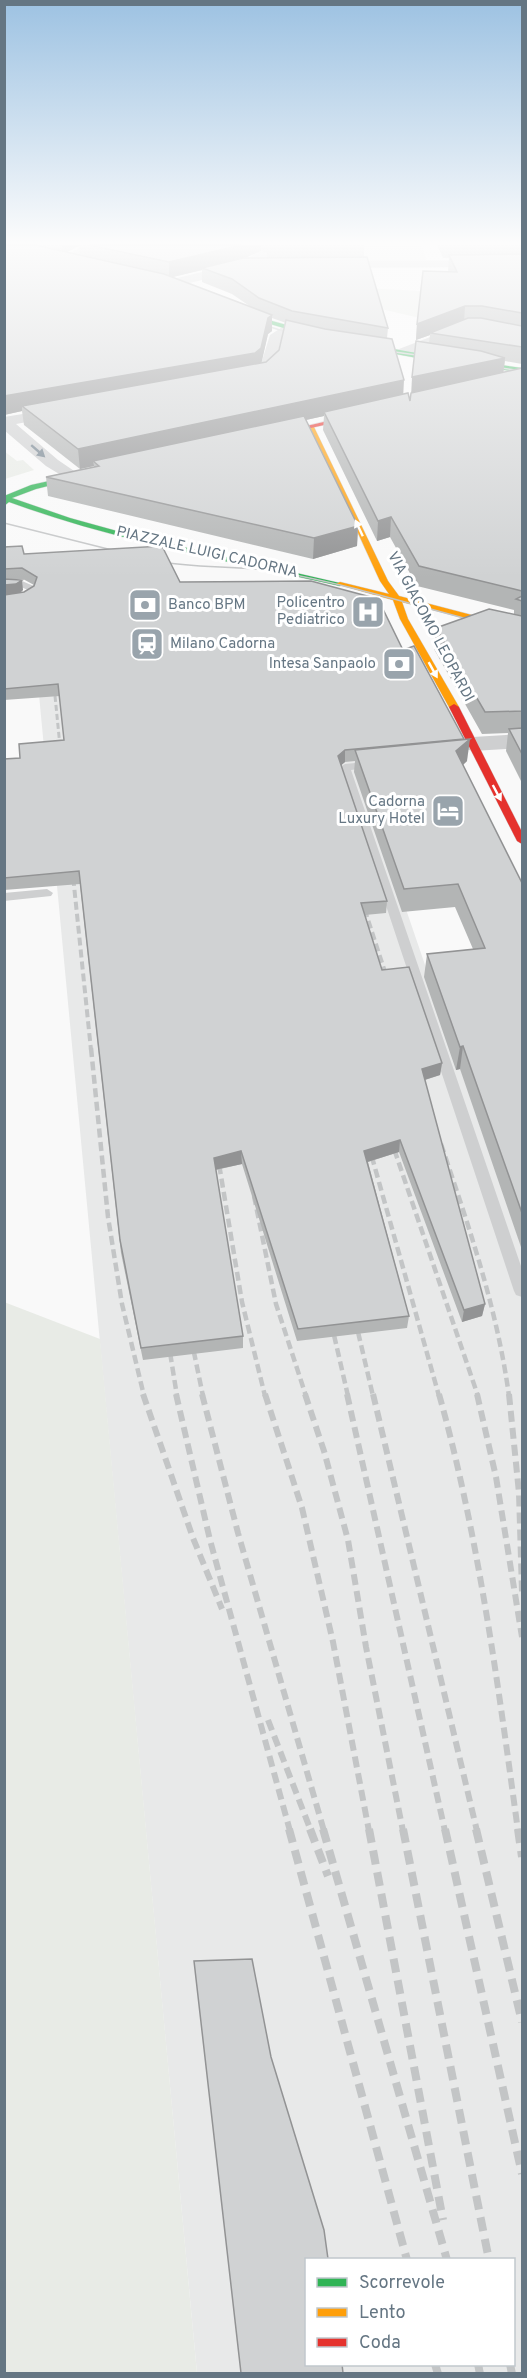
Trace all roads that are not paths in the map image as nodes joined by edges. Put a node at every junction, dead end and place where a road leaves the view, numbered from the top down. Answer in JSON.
{"nodes":[{"id":1,"x":272,"y":356,"type":"edge"},
{"id":2,"x":432,"y":356,"type":"edge"},
{"id":3,"x":474,"y":362,"type":"junction"},
{"id":4,"x":522,"y":370,"type":"edge"},
{"id":5,"x":522,"y":379,"type":"edge"},
{"id":6,"x":222,"y":383,"type":"edge"},
{"id":7,"x":504,"y":383,"type":"edge"},
{"id":8,"x":83,"y":408,"type":"edge"},
{"id":9,"x":381,"y":410,"type":"edge"},
{"id":10,"x":4,"y":422,"type":"edge"},
{"id":11,"x":311,"y":427,"type":"junction"},
{"id":12,"x":253,"y":439,"type":"edge"},
{"id":13,"x":105,"y":471,"type":"edge"},
{"id":14,"x":74,"y":478,"type":"junction"},
{"id":15,"x":5,"y":500,"type":"edge"},
{"id":16,"x":4,"y":585,"type":"edge"},
{"id":17,"x":396,"y":599,"type":"junction"},
{"id":18,"x":4,"y":601,"type":"edge"},
{"id":19,"x":522,"y":630,"type":"edge"},
{"id":20,"x":522,"y":741,"type":"edge"},
{"id":21,"x":472,"y":752,"type":"junction"},
{"id":22,"x":390,"y":763,"type":"edge"},
{"id":23,"x":522,"y":841,"type":"edge"},
{"id":24,"x":47,"y":893,"type":"dead end"},
{"id":25,"x":4,"y":897,"type":"edge"},
{"id":26,"x":522,"y":1291,"type":"edge"}],
"edges":[{"from":1,"to":6,"type":"street"},
{"from":2,"to":3,"type":"street"},
{"from":3,"to":4,"type":"street"},
{"from":3,"to":5,"type":"street"},
{"from":5,"to":7,"type":"street"},
{"from":8,"to":10,"type":"street"},
{"from":9,"to":11,"type":"street"},
{"from":10,"to":14,"type":"street","one_way":true},
{"from":11,"to":12,"type":"street"},
{"from":17,"to":11,"type":"street","name":"VIA GIACOMO LEOPARDI","one_way":true},
{"from":13,"to":14,"type":"street","name":"PIAZZALE LUIGI CADORNA"},
{"from":14,"to":15,"type":"street","name":"PIAZZALE LUIGI CADORNA"},
{"from":15,"to":17,"type":"street","name":"PIAZZALE LUIGI CADORNA"},
{"from":16,"to":18,"type":"lane"},
{"from":17,"to":19,"type":"street","name":"PIAZZALE LUIGI CADORNA"},
{"from":17,"to":21,"type":"street","name":"VIA GIACOMO LEOPARDI","one_way":true},
{"from":20,"to":21,"type":"street"},
{"from":21,"to":23,"type":"street","name":"VIA GIACOMO LEOPARDI","one_way":true},
{"from":22,"to":26,"type":"lane"},
{"from":24,"to":25,"type":"lane"}]}
